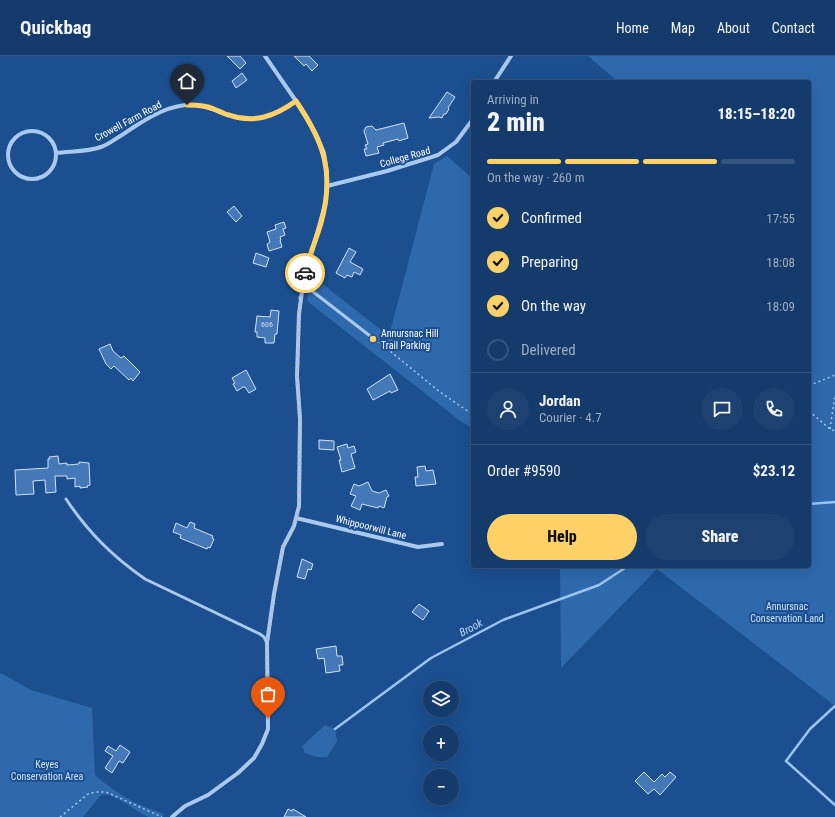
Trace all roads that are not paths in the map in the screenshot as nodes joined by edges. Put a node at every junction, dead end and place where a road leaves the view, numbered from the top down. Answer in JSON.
{"nodes":[{"id":1,"x":265,"y":56,"type":"edge"},
{"id":2,"x":511,"y":56,"type":"edge"},
{"id":3,"x":495,"y":80,"type":"edge"},
{"id":4,"x":296,"y":101,"type":"junction"},
{"id":5,"x":471,"y":122,"type":"edge"},
{"id":6,"x":56,"y":153,"type":"junction"},
{"id":7,"x":327,"y":186,"type":"junction"},
{"id":8,"x":303,"y":284,"type":"junction"},
{"id":9,"x":374,"y":339,"type":"road end"},
{"id":10,"x":66,"y":499,"type":"dead end"},
{"id":11,"x":296,"y":518,"type":"junction"},
{"id":12,"x":442,"y":544,"type":"dead end"},
{"id":13,"x":267,"y":643,"type":"junction"},
{"id":14,"x":172,"y":817,"type":"edge"}],
"edges":[{"from":1,"to":4,"type":"street"},
{"from":2,"to":3,"type":"street"},
{"from":4,"to":6,"type":"street","name":"Crowell Farm Road"},
{"from":4,"to":7,"type":"street"},
{"from":5,"to":7,"type":"street","name":"College Road"},
{"from":6,"to":6,"type":"street"},
{"from":7,"to":8,"type":"street"},
{"from":8,"to":9,"type":"lane"},
{"from":8,"to":11,"type":"street"},
{"from":10,"to":13,"type":"lane"},
{"from":11,"to":12,"type":"street","name":"Whippoorwill Lane"},
{"from":11,"to":13,"type":"street"},
{"from":13,"to":14,"type":"street"}]}
